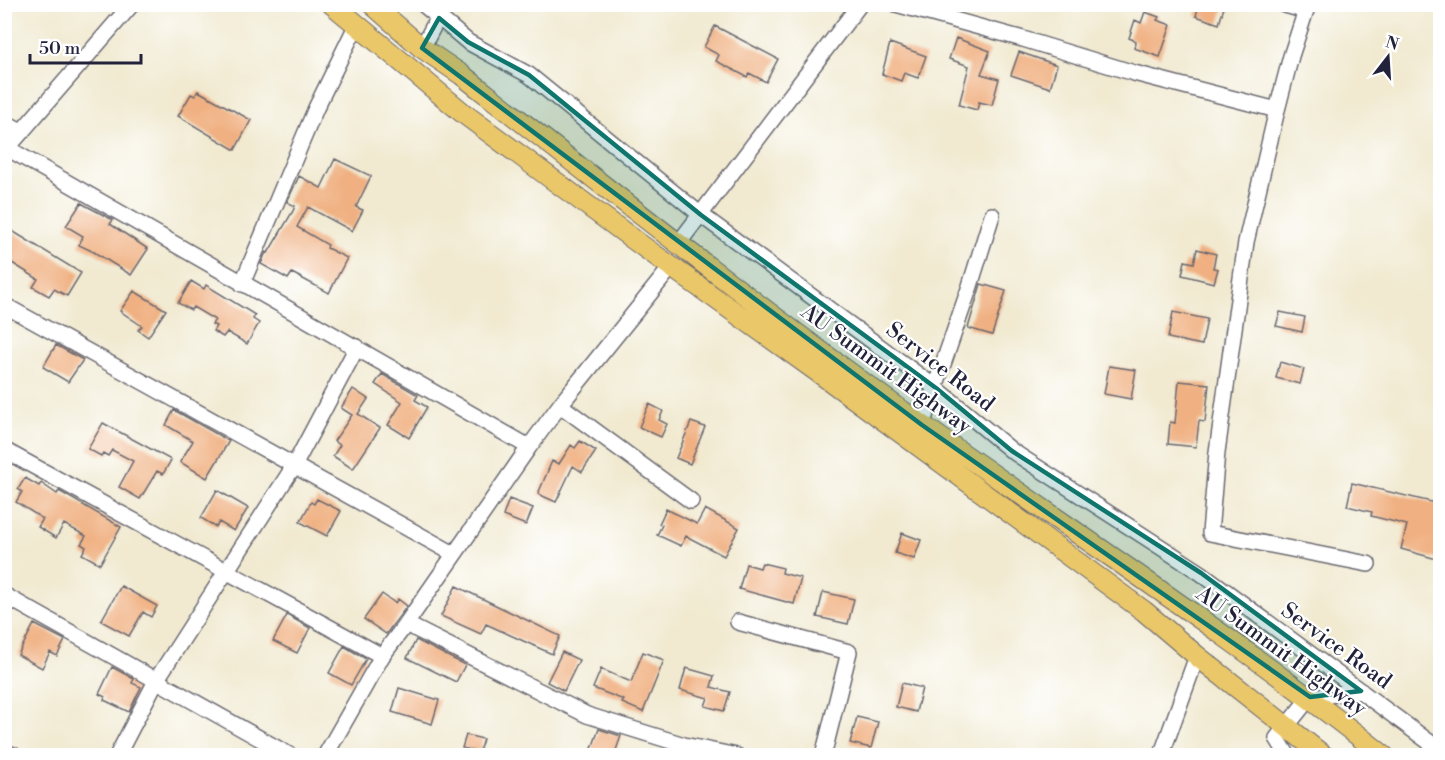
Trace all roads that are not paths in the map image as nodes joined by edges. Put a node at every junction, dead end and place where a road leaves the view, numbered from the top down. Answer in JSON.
{"nodes":[{"id":1,"x":132,"y":4,"type":"edge"},
{"id":2,"x":332,"y":4,"type":"edge"},
{"id":3,"x":372,"y":4,"type":"edge"},
{"id":4,"x":423,"y":4,"type":"edge"},
{"id":5,"x":860,"y":4,"type":"edge"},
{"id":6,"x":897,"y":4,"type":"edge"},
{"id":7,"x":1282,"y":4,"type":"edge"},
{"id":8,"x":1307,"y":8,"type":"edge"},
{"id":9,"x":442,"y":11,"type":"edge"},
{"id":10,"x":356,"y":26,"type":"junction"},
{"id":11,"x":422,"y":48,"type":"junction"},
{"id":12,"x":1277,"y":110,"type":"junction"},
{"id":13,"x":4,"y":122,"type":"edge"},
{"id":14,"x":21,"y":131,"type":"junction"},
{"id":15,"x":6,"y":150,"type":"edge"},
{"id":16,"x":701,"y":215,"type":"junction"},
{"id":17,"x":992,"y":215,"type":"dead end"},
{"id":18,"x":678,"y":244,"type":"junction"},
{"id":19,"x":672,"y":266,"type":"junction"},
{"id":20,"x":242,"y":284,"type":"junction"},
{"id":21,"x":4,"y":305,"type":"edge"},
{"id":22,"x":357,"y":347,"type":"junction"},
{"id":23,"x":936,"y":388,"type":"junction"},
{"id":24,"x":560,"y":405,"type":"junction"},
{"id":25,"x":922,"y":425,"type":"junction"},
{"id":26,"x":529,"y":447,"type":"junction"},
{"id":27,"x":4,"y":450,"type":"edge"},
{"id":28,"x":294,"y":466,"type":"junction"},
{"id":29,"x":691,"y":501,"type":"dead end"},
{"id":30,"x":454,"y":554,"type":"junction"},
{"id":31,"x":1368,"y":564,"type":"dead end"},
{"id":32,"x":227,"y":571,"type":"junction"},
{"id":33,"x":4,"y":595,"type":"edge"},
{"id":34,"x":738,"y":622,"type":"dead end"},
{"id":35,"x":406,"y":624,"type":"junction"},
{"id":36,"x":382,"y":656,"type":"junction"},
{"id":37,"x":1197,"y":656,"type":"junction"},
{"id":38,"x":157,"y":679,"type":"junction"},
{"id":39,"x":1361,"y":691,"type":"junction"},
{"id":40,"x":1310,"y":697,"type":"junction"},
{"id":41,"x":1287,"y":727,"type":"junction"},
{"id":42,"x":1440,"y":750,"type":"edge"},
{"id":43,"x":4,"y":751,"type":"edge"},
{"id":44,"x":15,"y":756,"type":"edge"},
{"id":45,"x":117,"y":756,"type":"edge"},
{"id":46,"x":291,"y":756,"type":"edge"},
{"id":47,"x":325,"y":756,"type":"edge"},
{"id":48,"x":737,"y":756,"type":"edge"},
{"id":49,"x":823,"y":756,"type":"edge"},
{"id":50,"x":1161,"y":756,"type":"edge"},
{"id":51,"x":1288,"y":756,"type":"edge"},
{"id":52,"x":1324,"y":756,"type":"edge"},
{"id":53,"x":1384,"y":756,"type":"edge"}],
"edges":[{"from":1,"to":14,"type":"street"},
{"from":2,"to":10,"type":"main road","name":"AU Summit Highway"},
{"from":3,"to":11,"type":"main road","name":"AU Summit Highway"},
{"from":4,"to":9,"type":"street","name":"Service Road"},
{"from":5,"to":16,"type":"street"},
{"from":6,"to":12,"type":"street"},
{"from":7,"to":8,"type":"street"},
{"from":8,"to":12,"type":"street"},
{"from":9,"to":11,"type":"street"},
{"from":9,"to":16,"type":"street","name":"Service Road"},
{"from":10,"to":19,"type":"main road","name":"AU Summit Highway"},
{"from":10,"to":20,"type":"street"},
{"from":11,"to":18,"type":"main road","name":"AU Summit Highway"},
{"from":12,"to":31,"type":"street"},
{"from":13,"to":14,"type":"street"},
{"from":14,"to":15,"type":"street"},
{"from":15,"to":20,"type":"street"},
{"from":16,"to":18,"type":"street"},
{"from":16,"to":23,"type":"street","name":"Service Road"},
{"from":17,"to":23,"type":"street"},
{"from":18,"to":25,"type":"main road","name":"AU Summit Highway"},
{"from":19,"to":24,"type":"street"},
{"from":19,"to":37,"type":"main road","name":"AU Summit Highway"},
{"from":20,"to":22,"type":"street"},
{"from":21,"to":28,"type":"street"},
{"from":22,"to":26,"type":"street"},
{"from":22,"to":28,"type":"street"},
{"from":23,"to":25,"type":"street"},
{"from":23,"to":39,"type":"street","name":"Service Road"},
{"from":24,"to":26,"type":"street"},
{"from":24,"to":29,"type":"street"},
{"from":25,"to":40,"type":"main road","name":"AU Summit Highway"},
{"from":26,"to":30,"type":"street"},
{"from":27,"to":32,"type":"street"},
{"from":28,"to":30,"type":"street"},
{"from":28,"to":32,"type":"street"},
{"from":30,"to":35,"type":"street"},
{"from":32,"to":36,"type":"street"},
{"from":32,"to":38,"type":"street"},
{"from":33,"to":38,"type":"street"},
{"from":34,"to":49,"type":"street"},
{"from":35,"to":36,"type":"street"},
{"from":35,"to":48,"type":"street"},
{"from":36,"to":47,"type":"street"},
{"from":37,"to":41,"type":"main road","name":"AU Summit Highway"},
{"from":37,"to":50,"type":"street"},
{"from":38,"to":45,"type":"street"},
{"from":38,"to":46,"type":"street"},
{"from":39,"to":40,"type":"street"},
{"from":39,"to":42,"type":"street","name":"Service Road"},
{"from":40,"to":41,"type":"street"},
{"from":40,"to":53,"type":"main road","name":"AU Summit Highway"},
{"from":41,"to":51,"type":"street"},
{"from":41,"to":52,"type":"main road","name":"AU Summit Highway"},
{"from":43,"to":44,"type":"street"}]}
